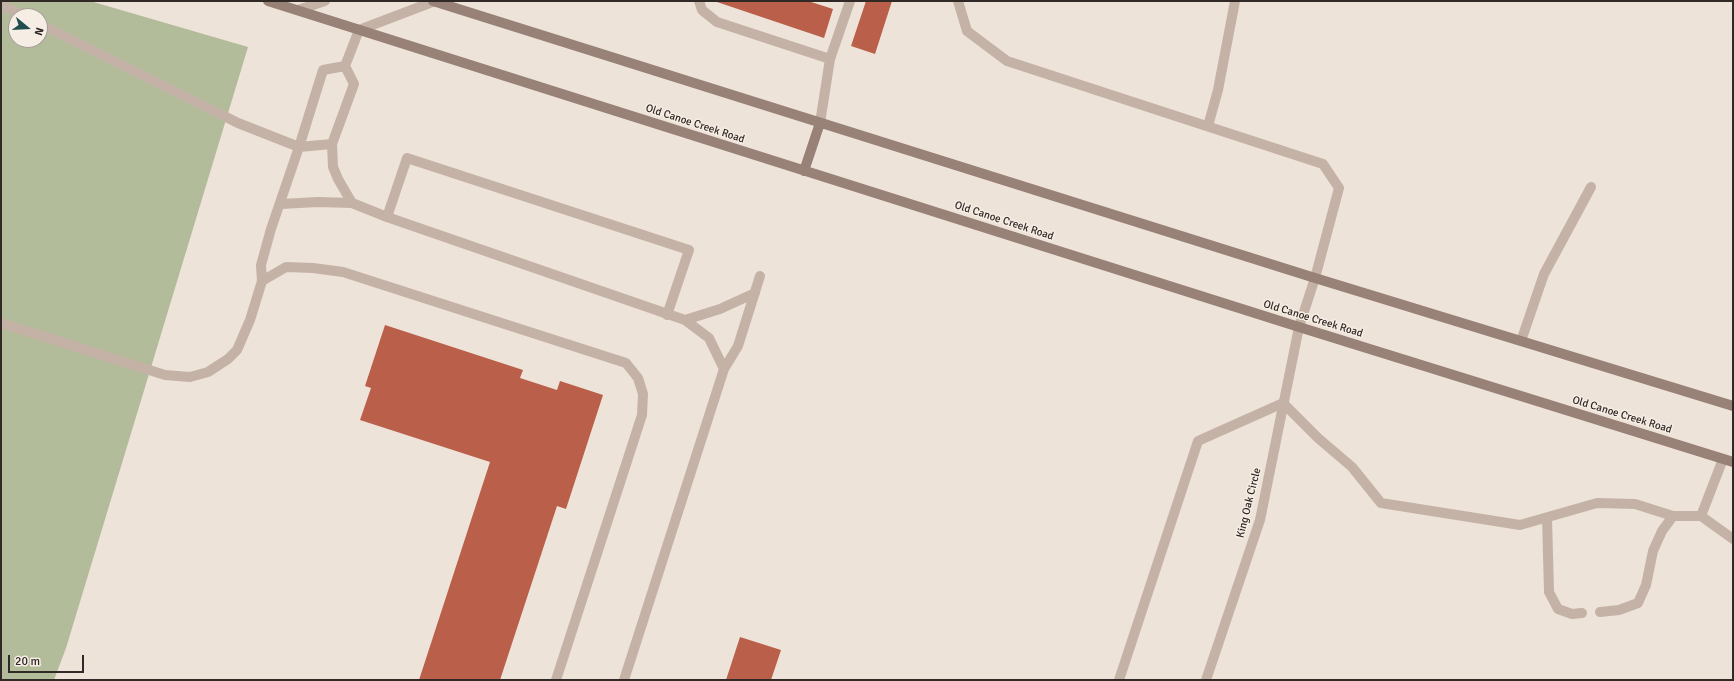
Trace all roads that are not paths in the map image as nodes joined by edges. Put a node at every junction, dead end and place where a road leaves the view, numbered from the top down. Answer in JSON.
{"nodes":[{"id":1,"x":268,"y":1,"type":"edge"},
{"id":2,"x":325,"y":1,"type":"edge"},
{"id":3,"x":434,"y":1,"type":"edge"},
{"id":4,"x":698,"y":1,"type":"edge"},
{"id":5,"x":850,"y":1,"type":"edge"},
{"id":6,"x":958,"y":1,"type":"edge"},
{"id":7,"x":1235,"y":1,"type":"edge"},
{"id":8,"x":298,"y":10,"type":"junction"},
{"id":9,"x":48,"y":28,"type":"edge"},
{"id":10,"x":359,"y":30,"type":"junction"},
{"id":11,"x":830,"y":59,"type":"junction"},
{"id":12,"x":344,"y":66,"type":"junction"},
{"id":13,"x":820,"y":123,"type":"junction"},
{"id":14,"x":1208,"y":126,"type":"junction"},
{"id":15,"x":332,"y":144,"type":"junction"},
{"id":16,"x":299,"y":147,"type":"junction"},
{"id":17,"x":804,"y":171,"type":"junction"},
{"id":18,"x":1591,"y":187,"type":"dead end"},
{"id":19,"x":352,"y":203,"type":"junction"},
{"id":20,"x":281,"y":204,"type":"junction"},
{"id":21,"x":387,"y":218,"type":"junction"},
{"id":22,"x":760,"y":276,"type":"dead end"},
{"id":23,"x":1315,"y":278,"type":"junction"},
{"id":24,"x":262,"y":281,"type":"junction"},
{"id":25,"x":755,"y":293,"type":"junction"},
{"id":26,"x":667,"y":315,"type":"junction"},
{"id":27,"x":685,"y":320,"type":"junction"},
{"id":28,"x":1,"y":323,"type":"edge"},
{"id":29,"x":1299,"y":327,"type":"junction"},
{"id":30,"x":1521,"y":341,"type":"junction"},
{"id":31,"x":724,"y":369,"type":"junction"},
{"id":32,"x":1283,"y":403,"type":"junction"},
{"id":33,"x":1733,"y":406,"type":"edge"},
{"id":34,"x":1723,"y":459,"type":"junction"},
{"id":35,"x":1733,"y":462,"type":"edge"},
{"id":36,"x":1673,"y":516,"type":"junction"},
{"id":37,"x":1702,"y":516,"type":"junction"},
{"id":38,"x":1547,"y":518,"type":"junction"},
{"id":39,"x":1733,"y":539,"type":"edge"},
{"id":40,"x":1600,"y":612,"type":"dead end"},
{"id":41,"x":1582,"y":613,"type":"dead end"},
{"id":42,"x":556,"y":680,"type":"edge"},
{"id":43,"x":624,"y":680,"type":"edge"},
{"id":44,"x":1119,"y":680,"type":"edge"},
{"id":45,"x":1206,"y":680,"type":"edge"}],
"edges":[{"from":1,"to":8,"type":"main road","name":"Old Canoe Creek Road"},
{"from":2,"to":8,"type":"street"},
{"from":3,"to":10,"type":"street"},
{"from":3,"to":13,"type":"main road"},
{"from":4,"to":11,"type":"street"},
{"from":5,"to":11,"type":"street"},
{"from":6,"to":14,"type":"street","name":"King Oak Circle"},
{"from":7,"to":14,"type":"street"},
{"from":8,"to":10,"type":"main road","name":"Old Canoe Creek Road"},
{"from":9,"to":16,"type":"street"},
{"from":10,"to":12,"type":"street"},
{"from":10,"to":17,"type":"main road","name":"Old Canoe Creek Road"},
{"from":11,"to":13,"type":"street"},
{"from":12,"to":15,"type":"street"},
{"from":12,"to":16,"type":"street"},
{"from":13,"to":17,"type":"main road"},
{"from":13,"to":23,"type":"main road"},
{"from":14,"to":23,"type":"street","name":"King Oak Circle"},
{"from":15,"to":16,"type":"street"},
{"from":15,"to":19,"type":"street"},
{"from":16,"to":20,"type":"street"},
{"from":17,"to":29,"type":"main road","name":"Old Canoe Creek Road"},
{"from":18,"to":30,"type":"street"},
{"from":19,"to":20,"type":"street"},
{"from":19,"to":21,"type":"street"},
{"from":20,"to":24,"type":"street"},
{"from":21,"to":26,"type":"street"},
{"from":21,"to":26,"type":"street"},
{"from":22,"to":25,"type":"street"},
{"from":23,"to":29,"type":"street","name":"King Oak Circle"},
{"from":23,"to":30,"type":"main road"},
{"from":24,"to":28,"type":"street"},
{"from":24,"to":42,"type":"street"},
{"from":25,"to":27,"type":"street"},
{"from":25,"to":31,"type":"street"},
{"from":26,"to":27,"type":"street"},
{"from":27,"to":31,"type":"street"},
{"from":29,"to":32,"type":"street","name":"King Oak Circle"},
{"from":29,"to":34,"type":"main road","name":"Old Canoe Creek Road"},
{"from":30,"to":33,"type":"main road"},
{"from":31,"to":43,"type":"street"},
{"from":32,"to":38,"type":"street"},
{"from":32,"to":44,"type":"street"},
{"from":32,"to":45,"type":"street","name":"King Oak Circle"},
{"from":34,"to":35,"type":"main road","name":"Old Canoe Creek Road"},
{"from":34,"to":37,"type":"street"},
{"from":36,"to":37,"type":"street"},
{"from":36,"to":38,"type":"street"},
{"from":36,"to":40,"type":"street"},
{"from":37,"to":39,"type":"street"},
{"from":38,"to":41,"type":"street"}]}
